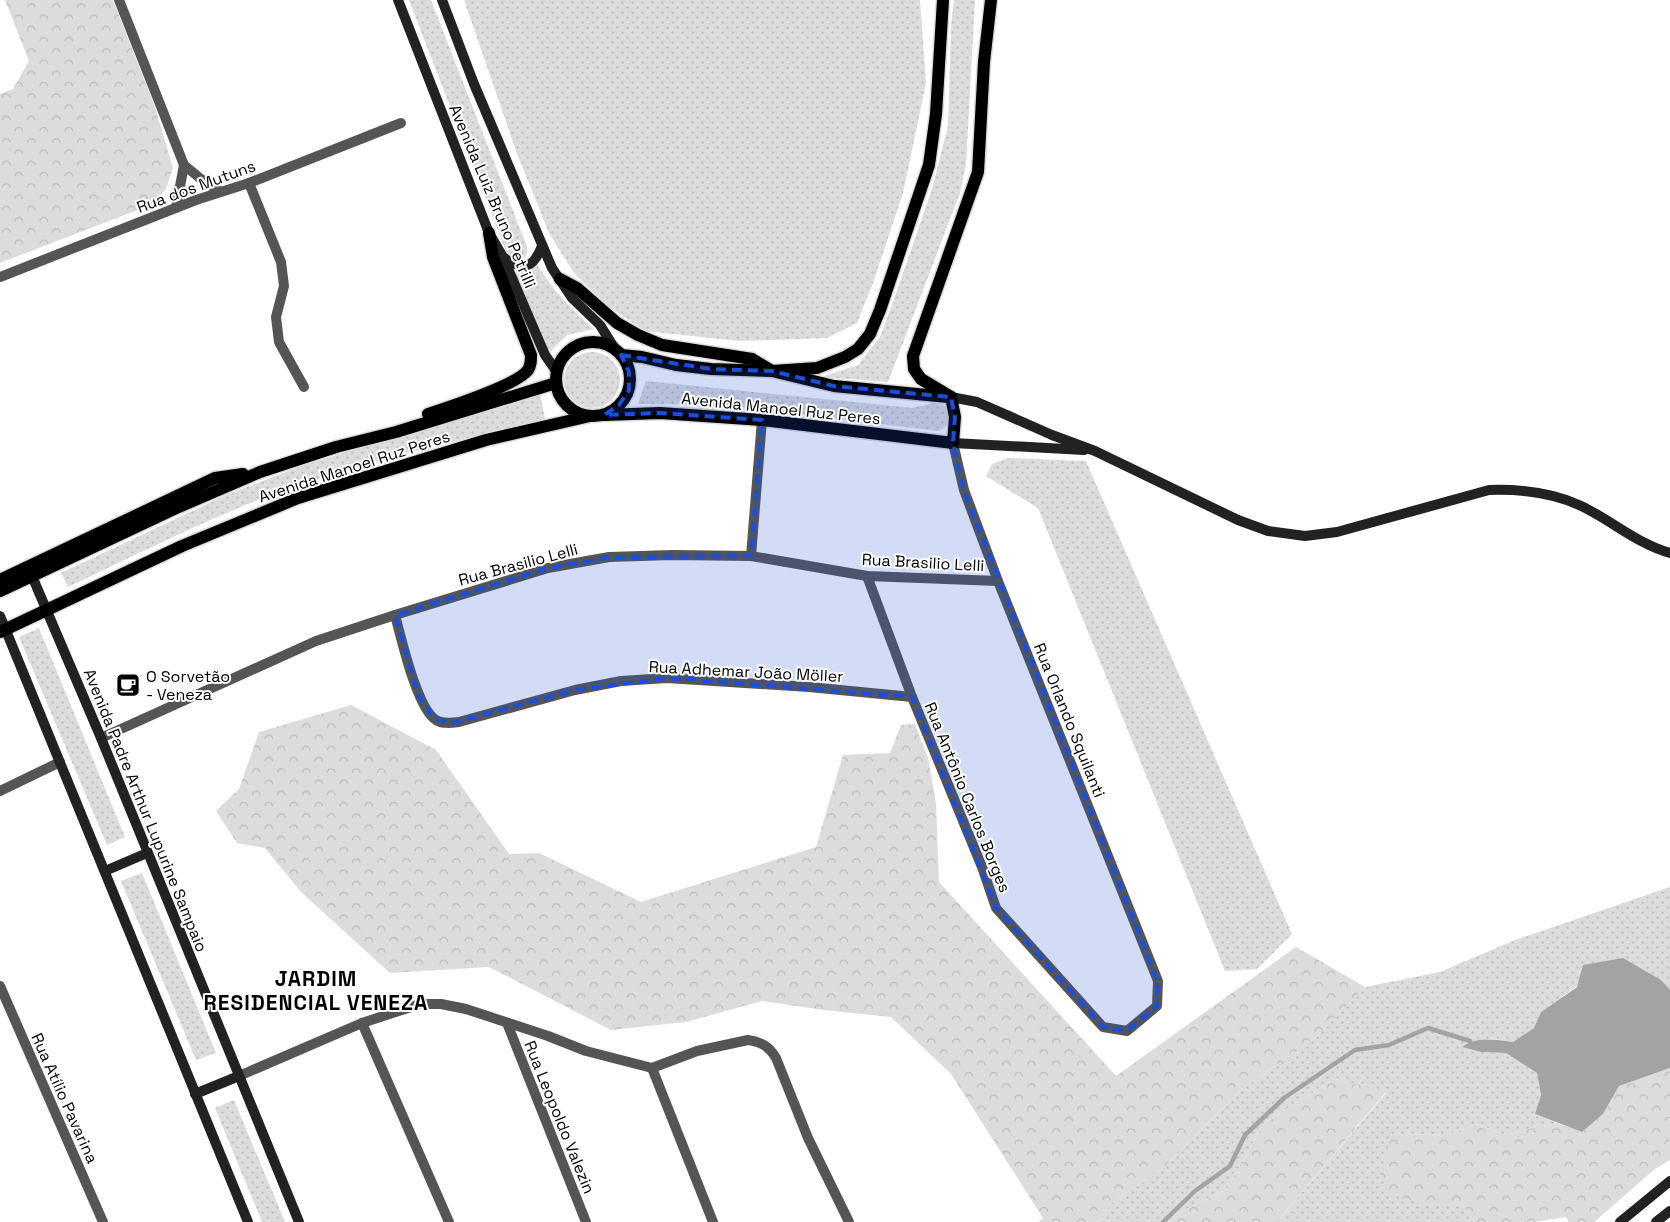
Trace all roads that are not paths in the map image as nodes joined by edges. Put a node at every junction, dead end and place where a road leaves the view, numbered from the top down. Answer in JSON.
{"nodes":[{"id":1,"x":119,"y":0,"type":"edge"},
{"id":2,"x":398,"y":0,"type":"edge"},
{"id":3,"x":442,"y":0,"type":"edge"},
{"id":4,"x":943,"y":0,"type":"edge"},
{"id":5,"x":991,"y":0,"type":"edge"},
{"id":6,"x":402,"y":123,"type":"dead end"},
{"id":7,"x":184,"y":165,"type":"junction"},
{"id":8,"x":249,"y":183,"type":"junction"},
{"id":9,"x":219,"y":191,"type":"junction"},
{"id":10,"x":176,"y":208,"type":"junction"},
{"id":11,"x":489,"y":233,"type":"junction"},
{"id":12,"x":542,"y":246,"type":"junction"},
{"id":13,"x":503,"y":257,"type":"junction"},
{"id":14,"x":0,"y":277,"type":"edge"},
{"id":15,"x":560,"y":279,"type":"junction"},
{"id":16,"x":618,"y":352,"type":"junction"},
{"id":17,"x":772,"y":371,"type":"junction"},
{"id":18,"x":557,"y":377,"type":"junction"},
{"id":19,"x":304,"y":387,"type":"dead end"},
{"id":20,"x":950,"y":397,"type":"junction"},
{"id":21,"x":604,"y":414,"type":"junction"},
{"id":22,"x":590,"y":416,"type":"junction"},
{"id":23,"x":762,"y":420,"type":"junction"},
{"id":24,"x":396,"y":432,"type":"junction"},
{"id":25,"x":953,"y":443,"type":"junction"},
{"id":26,"x":1096,"y":451,"type":"junction"},
{"id":27,"x":260,"y":472,"type":"junction"},
{"id":28,"x":1670,"y":553,"type":"edge"},
{"id":29,"x":751,"y":556,"type":"junction"},
{"id":30,"x":32,"y":576,"type":"junction"},
{"id":31,"x":866,"y":576,"type":"junction"},
{"id":32,"x":0,"y":580,"type":"edge"},
{"id":33,"x":998,"y":580,"type":"junction"},
{"id":34,"x":0,"y":591,"type":"edge"},
{"id":35,"x":47,"y":611,"type":"junction"},
{"id":36,"x":395,"y":615,"type":"junction"},
{"id":37,"x":0,"y":616,"type":"edge"},
{"id":38,"x":3,"y":631,"type":"edge"},
{"id":39,"x":912,"y":697,"type":"junction"},
{"id":40,"x":101,"y":738,"type":"junction"},
{"id":41,"x":60,"y":762,"type":"junction"},
{"id":42,"x":0,"y":791,"type":"edge"},
{"id":43,"x":147,"y":853,"type":"junction"},
{"id":44,"x":104,"y":871,"type":"junction"},
{"id":45,"x":0,"y":986,"type":"edge"},
{"id":46,"x":362,"y":1023,"type":"junction"},
{"id":47,"x":507,"y":1023,"type":"junction"},
{"id":48,"x":1103,"y":1027,"type":"joint"},
{"id":49,"x":652,"y":1068,"type":"junction"},
{"id":50,"x":239,"y":1076,"type":"junction"},
{"id":51,"x":195,"y":1094,"type":"junction"},
{"id":52,"x":1670,"y":1181,"type":"edge"},
{"id":53,"x":1670,"y":1211,"type":"edge"},
{"id":54,"x":103,"y":1222,"type":"edge"},
{"id":55,"x":248,"y":1222,"type":"edge"},
{"id":56,"x":299,"y":1222,"type":"edge"},
{"id":57,"x":449,"y":1222,"type":"edge"},
{"id":58,"x":586,"y":1222,"type":"edge"},
{"id":59,"x":713,"y":1222,"type":"edge"},
{"id":60,"x":849,"y":1222,"type":"edge"},
{"id":61,"x":1620,"y":1222,"type":"edge"},
{"id":62,"x":1656,"y":1222,"type":"edge"}],
"edges":[{"from":1,"to":7,"type":"street"},
{"from":2,"to":11,"type":"main road","name":"Avenida Luiz Bruno Petrilli"},
{"from":3,"to":12,"type":"main road","name":"Avenida Luiz Bruno Petrilli"},
{"from":4,"to":17,"type":"main road","name":"Avenida Manoel Ruz Peres"},
{"from":5,"to":20,"type":"main road"},
{"from":6,"to":8,"type":"street","name":"Rua dos Mutuns"},
{"from":7,"to":9,"type":"street"},
{"from":7,"to":10,"type":"street"},
{"from":8,"to":9,"type":"street","name":"Rua dos Mutuns"},
{"from":8,"to":19,"type":"street"},
{"from":9,"to":10,"type":"street","name":"Rua dos Mutuns"},
{"from":10,"to":14,"type":"street","name":"Rua dos Mutuns"},
{"from":11,"to":13,"type":"main road","name":"Avenida Luiz Bruno Petrilli"},
{"from":11,"to":24,"type":"main road"},
{"from":12,"to":13,"type":"main road"},
{"from":12,"to":15,"type":"main road","name":"Avenida Luiz Bruno Petrilli"},
{"from":13,"to":18,"type":"main road","name":"Avenida Luiz Bruno Petrilli"},
{"from":15,"to":16,"type":"main road","name":"Avenida Luiz Bruno Petrilli"},
{"from":15,"to":17,"type":"main road"},
{"from":16,"to":17,"type":"main road","name":"Avenida Manoel Ruz Peres"},
{"from":16,"to":18,"type":"main road"},
{"from":16,"to":21,"type":"main road"},
{"from":17,"to":20,"type":"main road","name":"Avenida Manoel Ruz Peres"},
{"from":18,"to":22,"type":"main road"},
{"from":18,"to":24,"type":"main road","name":"Avenida Manoel Ruz Peres"},
{"from":20,"to":25,"type":"main road"},
{"from":20,"to":26,"type":"main road"},
{"from":21,"to":22,"type":"main road"},
{"from":21,"to":23,"type":"main road","name":"Avenida Manoel Ruz Peres"},
{"from":22,"to":35,"type":"main road","name":"Avenida Manoel Ruz Peres"},
{"from":23,"to":25,"type":"main road","name":"Avenida Manoel Ruz Peres"},
{"from":23,"to":29,"type":"street"},
{"from":24,"to":27,"type":"main road","name":"Avenida Manoel Ruz Peres"},
{"from":25,"to":26,"type":"main road"},
{"from":25,"to":33,"type":"street","name":"Rua Orlando Squilanti"},
{"from":26,"to":28,"type":"main road"},
{"from":27,"to":30,"type":"main road","name":"Avenida Manoel Ruz Peres"},
{"from":27,"to":32,"type":"main road"},
{"from":29,"to":31,"type":"street","name":"Rua Brasilio Lelli"},
{"from":29,"to":36,"type":"street","name":"Rua Brasilio Lelli"},
{"from":30,"to":34,"type":"main road","name":"Avenida Manoel Ruz Peres"},
{"from":30,"to":35,"type":"main road","name":"Avenida Padre Arthur Lupurine Sampaio"},
{"from":31,"to":33,"type":"street","name":"Rua Brasilio Lelli"},
{"from":31,"to":39,"type":"street","name":"Rua Antônio Carlos Borges"},
{"from":33,"to":48,"type":"street","name":"Rua Orlando Squilanti"},
{"from":35,"to":38,"type":"main road","name":"Avenida Manoel Ruz Peres"},
{"from":35,"to":40,"type":"main road","name":"Avenida Padre Arthur Lupurine Sampaio"},
{"from":36,"to":39,"type":"street","name":"Rua Adhemar João Möller"},
{"from":36,"to":40,"type":"street","name":"Rua Brasilio Lelli"},
{"from":37,"to":38,"type":"main road"},
{"from":38,"to":41,"type":"main road"},
{"from":39,"to":48,"type":"street","name":"Rua Antônio Carlos Borges"},
{"from":40,"to":43,"type":"main road","name":"Avenida Padre Arthur Lupurine Sampaio"},
{"from":41,"to":42,"type":"street"},
{"from":41,"to":44,"type":"main road"},
{"from":43,"to":44,"type":"main road"},
{"from":43,"to":50,"type":"main road","name":"Avenida Padre Arthur Lupurine Sampaio"},
{"from":44,"to":51,"type":"main road"},
{"from":45,"to":54,"type":"street","name":"Rua Atílio Pavarina"},
{"from":46,"to":47,"type":"street"},
{"from":46,"to":50,"type":"street"},
{"from":46,"to":57,"type":"street"},
{"from":47,"to":49,"type":"street"},
{"from":47,"to":58,"type":"street","name":"Rua Leopoldo Valezin"},
{"from":49,"to":59,"type":"street"},
{"from":49,"to":60,"type":"street"},
{"from":50,"to":51,"type":"main road"},
{"from":50,"to":56,"type":"main road","name":"Avenida Padre Arthur Lupurine Sampaio"},
{"from":51,"to":55,"type":"main road"},
{"from":52,"to":61,"type":"main road"},
{"from":53,"to":62,"type":"main road"}]}
